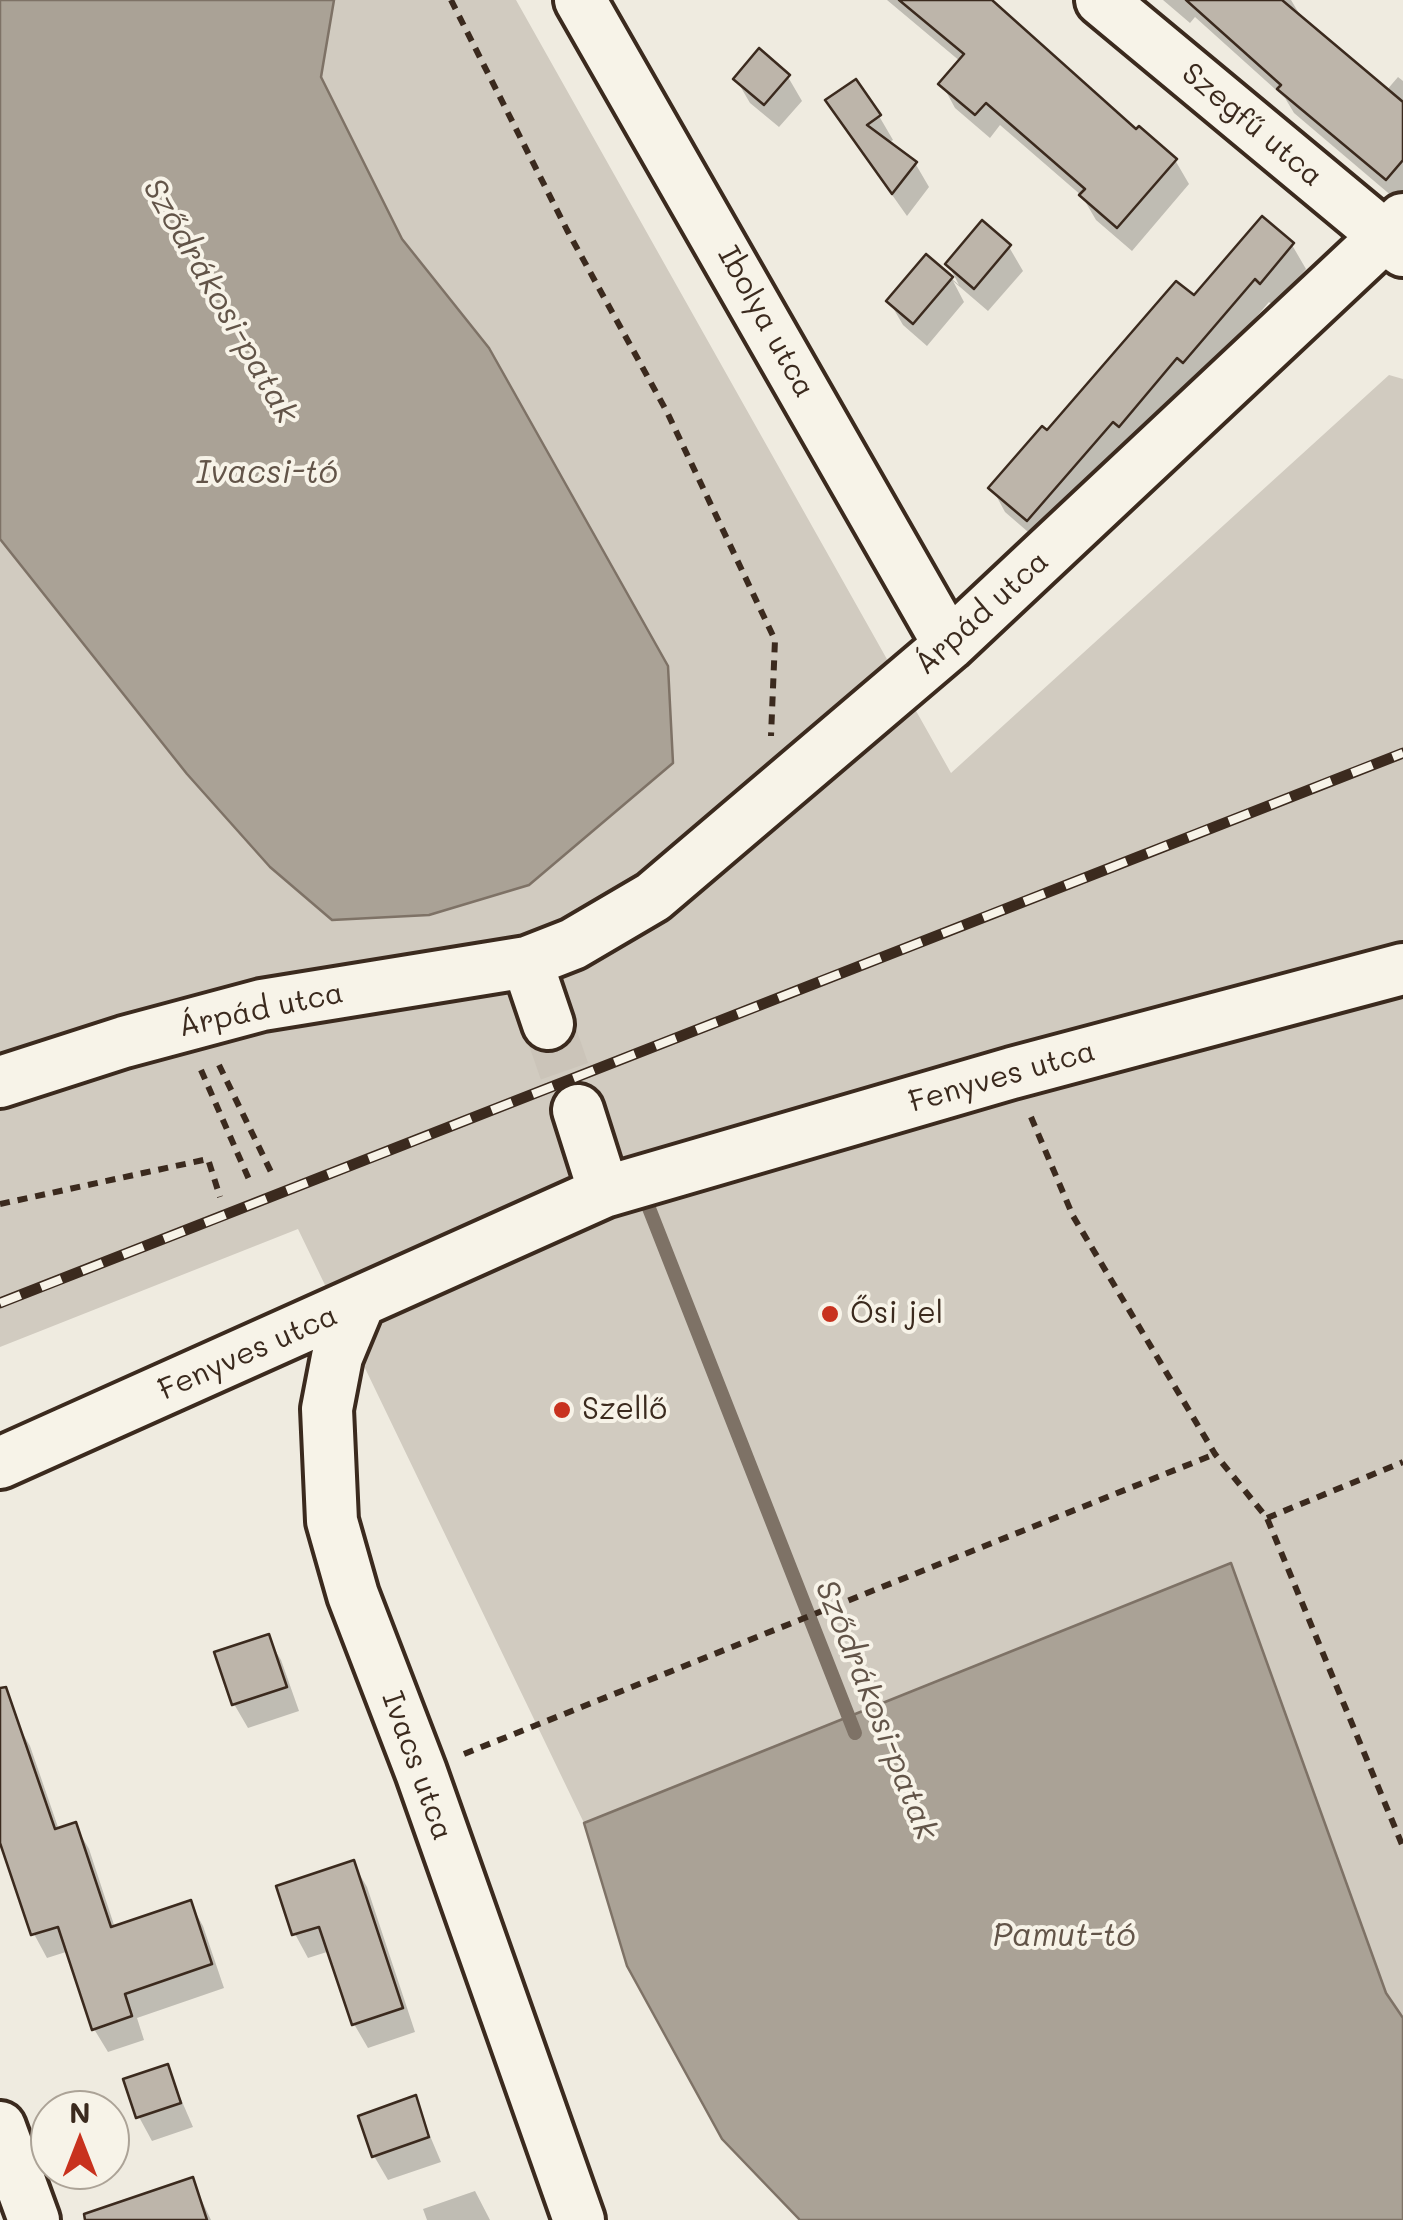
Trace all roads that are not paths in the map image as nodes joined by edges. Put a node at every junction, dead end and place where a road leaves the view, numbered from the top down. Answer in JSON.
{"nodes":[{"id":1,"x":580,"y":0,"type":"edge"},
{"id":2,"x":1101,"y":0,"type":"edge"},
{"id":3,"x":1397,"y":235,"type":"edge"},
{"id":4,"x":948,"y":645,"type":"junction"},
{"id":5,"x":527,"y":962,"type":"junction"},
{"id":6,"x":1403,"y":969,"type":"edge"},
{"id":7,"x":548,"y":1024,"type":"tunnel mouth"},
{"id":8,"x":0,"y":1082,"type":"edge"},
{"id":9,"x":578,"y":1110,"type":"tunnel mouth"},
{"id":10,"x":604,"y":1192,"type":"junction"},
{"id":11,"x":359,"y":1304,"type":"junction"},
{"id":12,"x":0,"y":1463,"type":"edge"},
{"id":13,"x":0,"y":2126,"type":"edge"},
{"id":14,"x":34,"y":2220,"type":"edge"},
{"id":15,"x":579,"y":2220,"type":"edge"}],
"edges":[{"from":1,"to":4,"type":"street","name":"Ibolya utca"},
{"from":2,"to":3,"type":"street","name":"Szegfű utca"},
{"from":3,"to":4,"type":"street","name":"Árpád utca"},
{"from":4,"to":5,"type":"street","name":"Árpád utca"},
{"from":5,"to":7,"type":"street"},
{"from":5,"to":8,"type":"street","name":"Árpád utca"},
{"from":6,"to":10,"type":"street","name":"Fenyves utca"},
{"from":9,"to":10,"type":"street"},
{"from":10,"to":11,"type":"street","name":"Fenyves utca"},
{"from":11,"to":12,"type":"street","name":"Fenyves utca"},
{"from":11,"to":15,"type":"street","name":"Ivacs utca"},
{"from":13,"to":14,"type":"street"}]}
